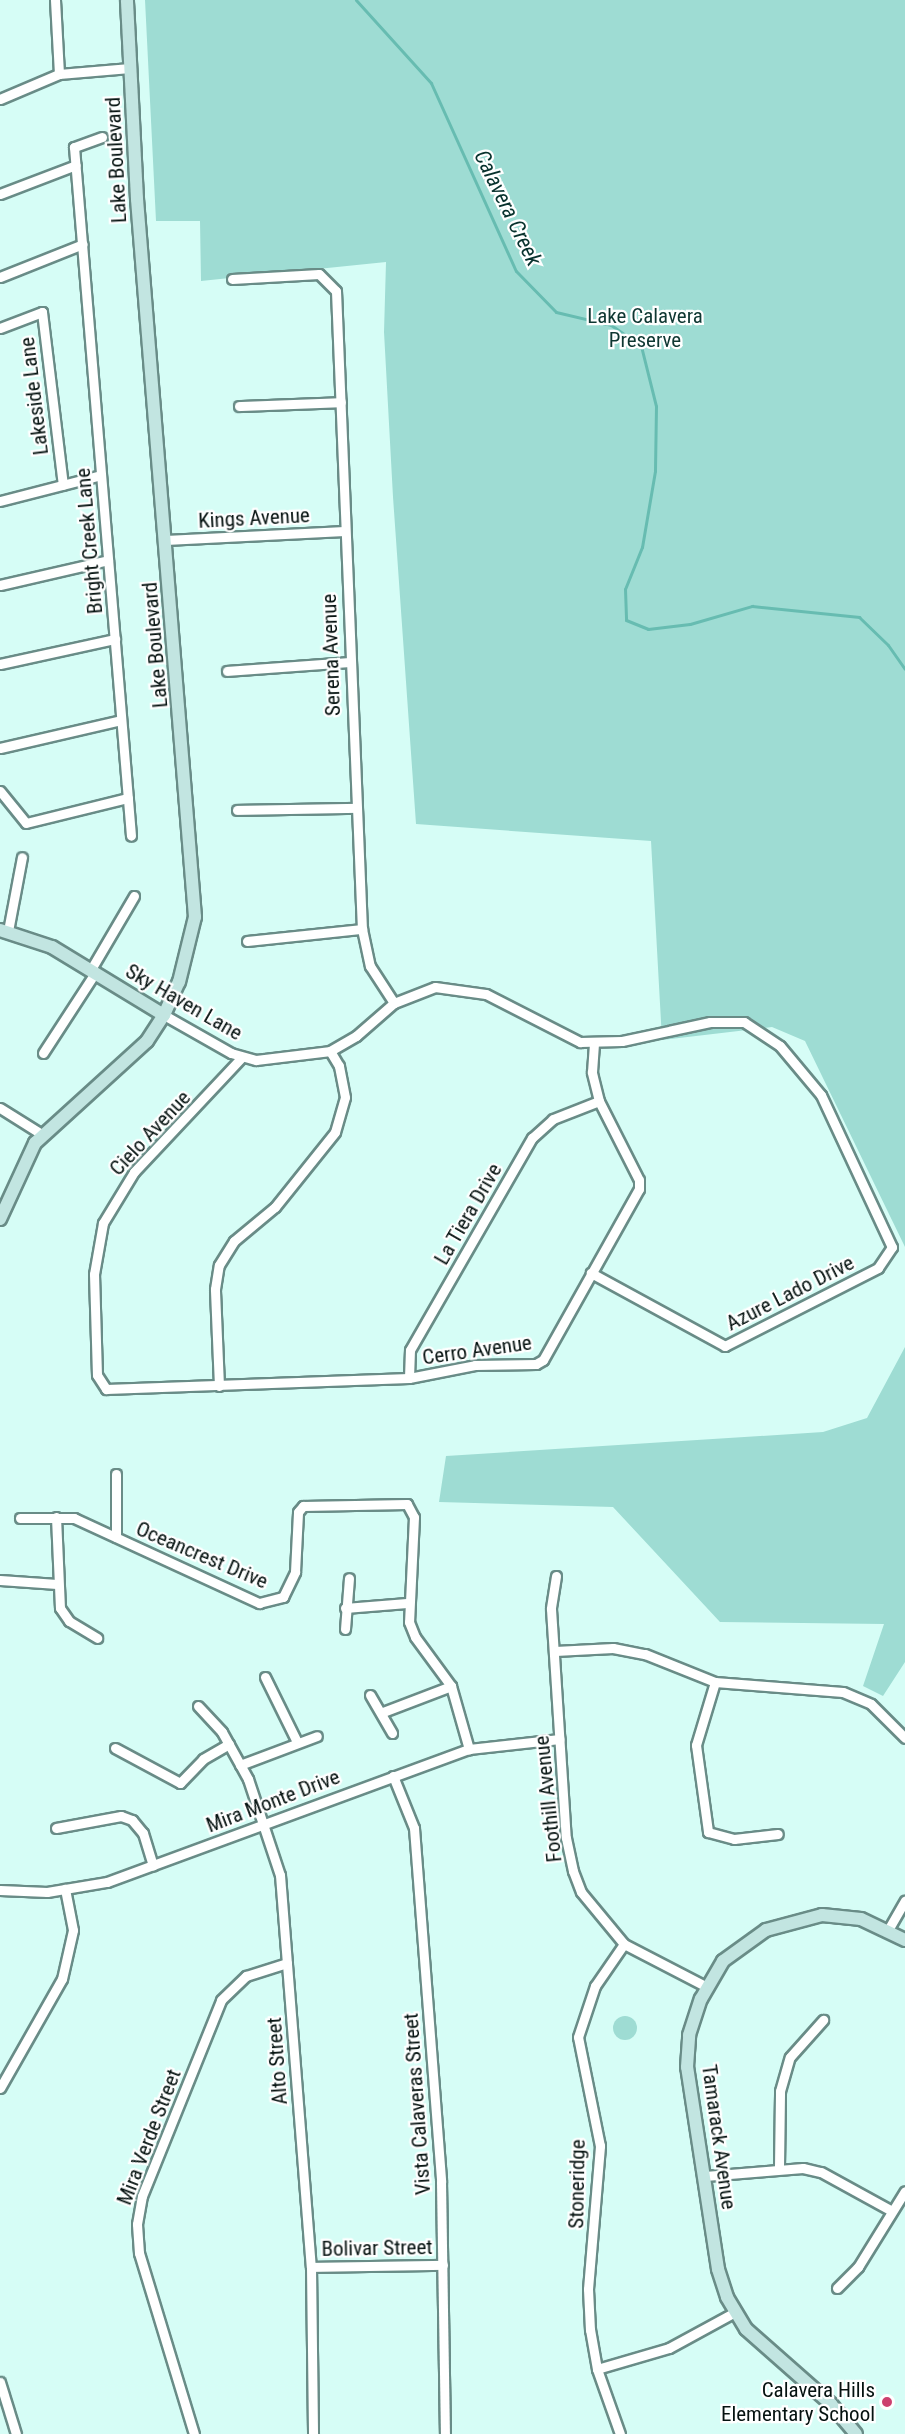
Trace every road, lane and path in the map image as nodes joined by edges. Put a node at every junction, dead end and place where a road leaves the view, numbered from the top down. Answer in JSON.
{"nodes":[{"id":1,"x":55,"y":0,"type":"edge"},
{"id":2,"x":127,"y":0,"type":"edge"},
{"id":3,"x":130,"y":68,"type":"junction"},
{"id":4,"x":59,"y":74,"type":"junction"},
{"id":5,"x":0,"y":99,"type":"edge"},
{"id":6,"x":102,"y":136,"type":"dead end"},
{"id":7,"x":76,"y":165,"type":"junction"},
{"id":8,"x":0,"y":194,"type":"edge"},
{"id":9,"x":82,"y":244,"type":"junction"},
{"id":10,"x":0,"y":278,"type":"edge"},
{"id":11,"x":232,"y":279,"type":"dead end"},
{"id":12,"x":0,"y":328,"type":"edge"},
{"id":13,"x":341,"y":402,"type":"junction"},
{"id":14,"x":239,"y":406,"type":"dead end"},
{"id":15,"x":101,"y":475,"type":"junction"},
{"id":16,"x":63,"y":484,"type":"junction"},
{"id":17,"x":0,"y":501,"type":"edge"},
{"id":18,"x":345,"y":531,"type":"junction"},
{"id":19,"x":165,"y":540,"type":"junction"},
{"id":20,"x":108,"y":560,"type":"junction"},
{"id":21,"x":0,"y":585,"type":"edge"},
{"id":22,"x":115,"y":639,"type":"junction"},
{"id":23,"x":349,"y":662,"type":"junction"},
{"id":24,"x":0,"y":664,"type":"edge"},
{"id":25,"x":227,"y":671,"type":"dead end"},
{"id":26,"x":121,"y":720,"type":"junction"},
{"id":27,"x":0,"y":748,"type":"edge"},
{"id":28,"x":0,"y":791,"type":"edge"},
{"id":29,"x":128,"y":798,"type":"junction"},
{"id":30,"x":356,"y":808,"type":"junction"},
{"id":31,"x":237,"y":810,"type":"dead end"},
{"id":32,"x":131,"y":836,"type":"dead end"},
{"id":33,"x":22,"y":858,"type":"dead end"},
{"id":34,"x":134,"y":896,"type":"dead end"},
{"id":35,"x":362,"y":929,"type":"junction"},
{"id":36,"x":4,"y":930,"type":"edge"},
{"id":37,"x":247,"y":941,"type":"dead end"},
{"id":38,"x":92,"y":972,"type":"junction"},
{"id":39,"x":394,"y":1003,"type":"junction"},
{"id":40,"x":164,"y":1015,"type":"junction"},
{"id":41,"x":594,"y":1042,"type":"junction"},
{"id":42,"x":330,"y":1050,"type":"junction"},
{"id":43,"x":43,"y":1053,"type":"dead end"},
{"id":44,"x":242,"y":1057,"type":"junction"},
{"id":45,"x":599,"y":1101,"type":"junction"},
{"id":46,"x":0,"y":1108,"type":"edge"},
{"id":47,"x":43,"y":1135,"type":"junction"},
{"id":48,"x":0,"y":1219,"type":"edge"},
{"id":49,"x":878,"y":1268,"type":"joint"},
{"id":50,"x":591,"y":1273,"type":"junction"},
{"id":51,"x":409,"y":1378,"type":"junction"},
{"id":52,"x":101,"y":1384,"type":"joint"},
{"id":53,"x":219,"y":1386,"type":"junction"},
{"id":54,"x":116,"y":1474,"type":"dead end"},
{"id":55,"x":56,"y":1517,"type":"junction"},
{"id":56,"x":20,"y":1518,"type":"dead end"},
{"id":57,"x":116,"y":1537,"type":"junction"},
{"id":58,"x":556,"y":1576,"type":"dead end"},
{"id":59,"x":349,"y":1578,"type":"dead end"},
{"id":60,"x":0,"y":1580,"type":"edge"},
{"id":61,"x":57,"y":1584,"type":"junction"},
{"id":62,"x":407,"y":1603,"type":"junction"},
{"id":63,"x":345,"y":1608,"type":"junction"},
{"id":64,"x":345,"y":1629,"type":"dead end"},
{"id":65,"x":98,"y":1638,"type":"dead end"},
{"id":66,"x":555,"y":1651,"type":"junction"},
{"id":67,"x":265,"y":1677,"type":"dead end"},
{"id":68,"x":715,"y":1682,"type":"junction"},
{"id":69,"x":451,"y":1686,"type":"junction"},
{"id":70,"x":370,"y":1695,"type":"dead end"},
{"id":71,"x":198,"y":1706,"type":"dead end"},
{"id":72,"x":383,"y":1712,"type":"junction"},
{"id":73,"x":392,"y":1733,"type":"dead end"},
{"id":74,"x":317,"y":1736,"type":"dead end"},
{"id":75,"x":905,"y":1738,"type":"edge"},
{"id":76,"x":559,"y":1739,"type":"junction"},
{"id":77,"x":297,"y":1742,"type":"junction"},
{"id":78,"x":229,"y":1744,"type":"junction"},
{"id":79,"x":115,"y":1748,"type":"dead end"},
{"id":80,"x":469,"y":1749,"type":"junction"},
{"id":81,"x":240,"y":1765,"type":"junction"},
{"id":82,"x":393,"y":1776,"type":"junction"},
{"id":83,"x":264,"y":1824,"type":"junction"},
{"id":84,"x":56,"y":1828,"type":"dead end"},
{"id":85,"x":778,"y":1834,"type":"dead end"},
{"id":86,"x":153,"y":1865,"type":"junction"},
{"id":87,"x":65,"y":1888,"type":"junction"},
{"id":88,"x":0,"y":1890,"type":"edge"},
{"id":89,"x":905,"y":1900,"type":"edge"},
{"id":90,"x":888,"y":1930,"type":"junction"},
{"id":91,"x":905,"y":1940,"type":"edge"},
{"id":92,"x":624,"y":1944,"type":"junction"},
{"id":93,"x":287,"y":1963,"type":"junction"},
{"id":94,"x":707,"y":1987,"type":"junction"},
{"id":95,"x":824,"y":2020,"type":"dead end"},
{"id":96,"x":0,"y":2088,"type":"edge"},
{"id":97,"x":779,"y":2166,"type":"junction"},
{"id":98,"x":705,"y":2176,"type":"junction"},
{"id":99,"x":905,"y":2191,"type":"edge"},
{"id":100,"x":892,"y":2211,"type":"junction"},
{"id":101,"x":443,"y":2265,"type":"junction"},
{"id":102,"x":311,"y":2267,"type":"junction"},
{"id":103,"x":837,"y":2288,"type":"dead end"},
{"id":104,"x":735,"y":2312,"type":"junction"},
{"id":105,"x":597,"y":2369,"type":"junction"},
{"id":106,"x":0,"y":2382,"type":"edge"},
{"id":107,"x":16,"y":2434,"type":"edge"},
{"id":108,"x":194,"y":2434,"type":"edge"},
{"id":109,"x":313,"y":2434,"type":"edge"},
{"id":110,"x":445,"y":2434,"type":"edge"},
{"id":111,"x":620,"y":2434,"type":"edge"},
{"id":112,"x":856,"y":2434,"type":"edge"}],
"edges":[{"from":1,"to":4,"type":"street"},
{"from":2,"to":3,"type":"main road","name":"Lake Boulevard"},
{"from":3,"to":4,"type":"street"},
{"from":3,"to":19,"type":"main road","name":"Lake Boulevard"},
{"from":4,"to":5,"type":"street"},
{"from":6,"to":7,"type":"street","name":"Bright Creek Lane"},
{"from":7,"to":8,"type":"street"},
{"from":7,"to":9,"type":"street","name":"Bright Creek Lane"},
{"from":9,"to":10,"type":"street"},
{"from":9,"to":15,"type":"street","name":"Bright Creek Lane"},
{"from":11,"to":13,"type":"street","name":"Serena Avenue"},
{"from":12,"to":16,"type":"street","name":"Lakeside Lane"},
{"from":13,"to":14,"type":"street"},
{"from":13,"to":18,"type":"street","name":"Serena Avenue"},
{"from":15,"to":16,"type":"street"},
{"from":15,"to":20,"type":"street","name":"Bright Creek Lane"},
{"from":16,"to":17,"type":"street"},
{"from":18,"to":19,"type":"street","name":"Kings Avenue"},
{"from":18,"to":23,"type":"street","name":"Serena Avenue"},
{"from":19,"to":40,"type":"main road","name":"Lake Boulevard"},
{"from":20,"to":21,"type":"street"},
{"from":20,"to":22,"type":"street","name":"Bright Creek Lane"},
{"from":22,"to":24,"type":"street"},
{"from":22,"to":26,"type":"street","name":"Bright Creek Lane"},
{"from":23,"to":25,"type":"street"},
{"from":23,"to":30,"type":"street","name":"Serena Avenue"},
{"from":26,"to":27,"type":"street"},
{"from":26,"to":29,"type":"street","name":"Bright Creek Lane"},
{"from":28,"to":29,"type":"street"},
{"from":29,"to":32,"type":"street","name":"Bright Creek Lane"},
{"from":30,"to":31,"type":"street"},
{"from":30,"to":35,"type":"street","name":"Serena Avenue"},
{"from":33,"to":36,"type":"street"},
{"from":34,"to":38,"type":"street"},
{"from":35,"to":37,"type":"street"},
{"from":35,"to":39,"type":"street","name":"Serena Avenue"},
{"from":36,"to":38,"type":"main road","name":"Sky Haven Lane"},
{"from":38,"to":40,"type":"main road","name":"Sky Haven Lane"},
{"from":38,"to":43,"type":"street"},
{"from":39,"to":41,"type":"street","name":"Sky Haven Lane"},
{"from":39,"to":42,"type":"street","name":"Sky Haven Lane"},
{"from":40,"to":44,"type":"street","name":"Sky Haven Lane"},
{"from":40,"to":47,"type":"main road","name":"Lake Boulevard"},
{"from":41,"to":45,"type":"street","name":"Cerro Avenue"},
{"from":41,"to":49,"type":"street","name":"Sky Haven Lane"},
{"from":42,"to":44,"type":"street","name":"Sky Haven Lane"},
{"from":42,"to":53,"type":"street"},
{"from":44,"to":52,"type":"street","name":"Cielo Avenue"},
{"from":45,"to":50,"type":"street","name":"Cerro Avenue"},
{"from":45,"to":51,"type":"street","name":"La Tiera Drive"},
{"from":46,"to":47,"type":"street"},
{"from":47,"to":48,"type":"main road","name":"Lake Boulevard"},
{"from":49,"to":50,"type":"street","name":"Azure Lado Drive"},
{"from":50,"to":51,"type":"street","name":"Cerro Avenue"},
{"from":51,"to":53,"type":"street","name":"Cerro Avenue"},
{"from":52,"to":53,"type":"street","name":"Cerro Avenue"},
{"from":54,"to":57,"type":"street"},
{"from":55,"to":56,"type":"street","name":"Oceancrest Drive"},
{"from":55,"to":57,"type":"street","name":"Oceancrest Drive"},
{"from":55,"to":61,"type":"street"},
{"from":57,"to":62,"type":"street","name":"Oceancrest Drive"},
{"from":58,"to":66,"type":"street","name":"Foothill Avenue"},
{"from":59,"to":63,"type":"street"},
{"from":60,"to":61,"type":"street"},
{"from":61,"to":65,"type":"street"},
{"from":62,"to":63,"type":"street"},
{"from":62,"to":69,"type":"street"},
{"from":63,"to":64,"type":"street"},
{"from":66,"to":68,"type":"street"},
{"from":66,"to":76,"type":"street","name":"Foothill Avenue"},
{"from":67,"to":77,"type":"street"},
{"from":68,"to":75,"type":"street"},
{"from":68,"to":85,"type":"street"},
{"from":69,"to":72,"type":"street"},
{"from":69,"to":80,"type":"street"},
{"from":70,"to":72,"type":"street"},
{"from":71,"to":78,"type":"street","name":"Alto Street"},
{"from":72,"to":73,"type":"street"},
{"from":74,"to":77,"type":"street"},
{"from":76,"to":80,"type":"street","name":"Mira Monte Drive"},
{"from":76,"to":92,"type":"street","name":"Foothill Avenue"},
{"from":77,"to":81,"type":"street"},
{"from":78,"to":79,"type":"street"},
{"from":78,"to":81,"type":"street","name":"Alto Street"},
{"from":80,"to":82,"type":"street","name":"Mira Monte Drive"},
{"from":81,"to":83,"type":"street","name":"Alto Street"},
{"from":82,"to":83,"type":"street","name":"Mira Monte Drive"},
{"from":82,"to":101,"type":"street","name":"Vista Calaveras Street"},
{"from":83,"to":86,"type":"street","name":"Mira Monte Drive"},
{"from":83,"to":93,"type":"street","name":"Alto Street"},
{"from":84,"to":86,"type":"street"},
{"from":86,"to":87,"type":"street","name":"Mira Monte Drive"},
{"from":87,"to":88,"type":"street","name":"Mira Monte Drive"},
{"from":87,"to":96,"type":"street"},
{"from":89,"to":90,"type":"street"},
{"from":90,"to":91,"type":"main road","name":"Tamarack Avenue"},
{"from":90,"to":94,"type":"main road","name":"Tamarack Avenue"},
{"from":92,"to":94,"type":"street","name":"Foothill Avenue"},
{"from":92,"to":105,"type":"street","name":"Stoneridge"},
{"from":93,"to":102,"type":"street","name":"Alto Street"},
{"from":93,"to":108,"type":"street","name":"Mira Verde Street"},
{"from":94,"to":98,"type":"main road","name":"Tamarack Avenue"},
{"from":95,"to":97,"type":"street"},
{"from":97,"to":98,"type":"street"},
{"from":97,"to":100,"type":"street"},
{"from":98,"to":104,"type":"main road","name":"Tamarack Avenue"},
{"from":99,"to":100,"type":"street"},
{"from":100,"to":103,"type":"street"},
{"from":101,"to":102,"type":"street","name":"Bolivar Street"},
{"from":101,"to":110,"type":"street","name":"Vista Calaveras Street"},
{"from":102,"to":109,"type":"street","name":"Alto Street"},
{"from":104,"to":105,"type":"street"},
{"from":104,"to":112,"type":"main road","name":"Tamarack Avenue"},
{"from":105,"to":111,"type":"street","name":"Stoneridge"},
{"from":106,"to":107,"type":"street"}]}
